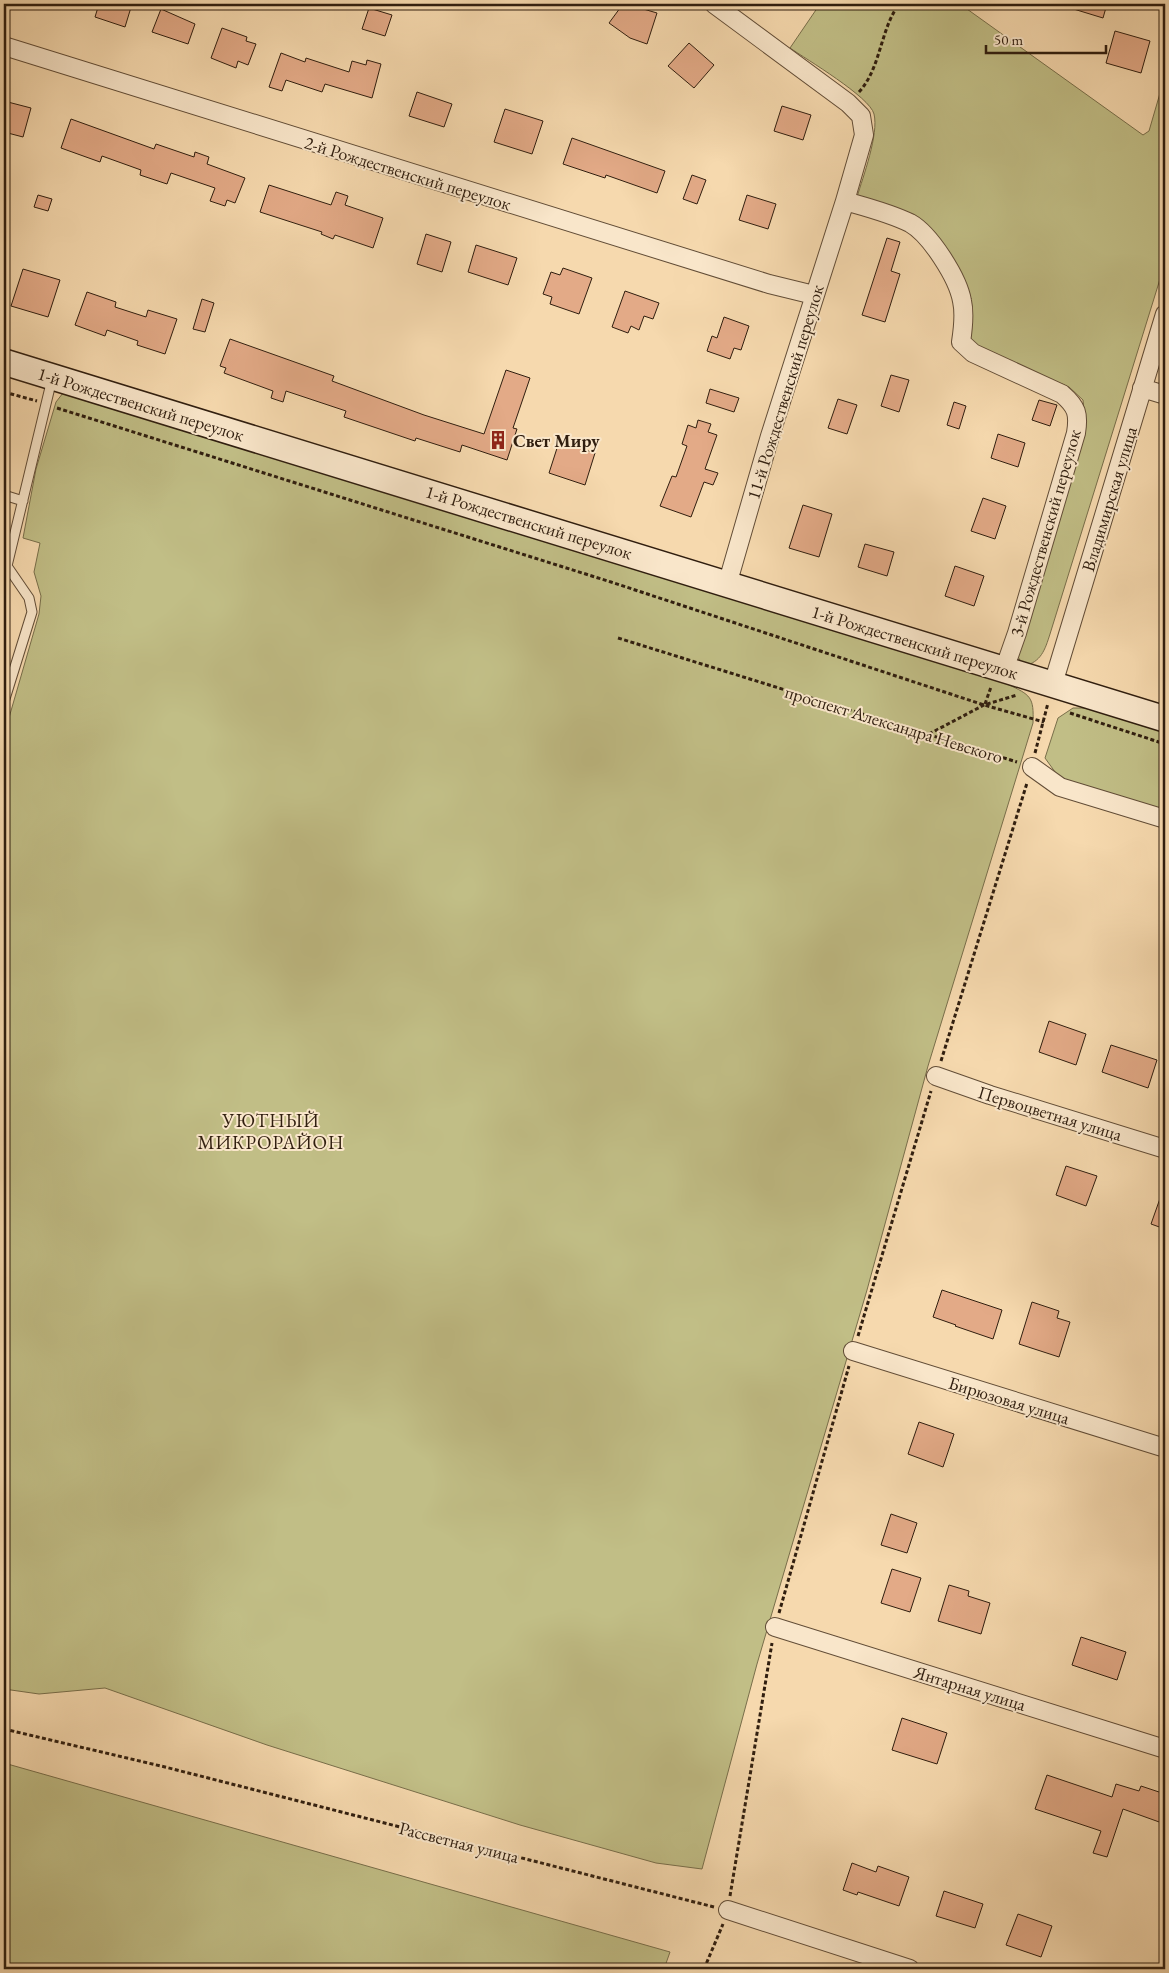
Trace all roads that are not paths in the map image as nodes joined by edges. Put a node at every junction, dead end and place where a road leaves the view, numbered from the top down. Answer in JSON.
{"nodes":[{"id":1,"x":714,"y":4,"type":"edge"},
{"id":2,"x":4,"y":46,"type":"edge"},
{"id":3,"x":845,"y":200,"type":"junction"},
{"id":4,"x":814,"y":295,"type":"junction"},
{"id":5,"x":1165,"y":314,"type":"edge"},
{"id":6,"x":4,"y":362,"type":"edge"},
{"id":7,"x":53,"y":377,"type":"junction"},
{"id":8,"x":1142,"y":388,"type":"junction"},
{"id":9,"x":1165,"y":395,"type":"edge"},
{"id":10,"x":4,"y":495,"type":"edge"},
{"id":11,"x":23,"y":501,"type":"junction"},
{"id":12,"x":5,"y":568,"type":"edge"},
{"id":13,"x":728,"y":585,"type":"junction"},
{"id":14,"x":1004,"y":670,"type":"junction"},
{"id":15,"x":1051,"y":694,"type":"junction"},
{"id":16,"x":4,"y":702,"type":"edge"},
{"id":17,"x":1165,"y":719,"type":"edge"},
{"id":18,"x":1032,"y":767,"type":"road end"},
{"id":19,"x":1165,"y":819,"type":"edge"},
{"id":20,"x":936,"y":1076,"type":"dead end"},
{"id":21,"x":1165,"y":1149,"type":"edge"},
{"id":22,"x":853,"y":1351,"type":"dead end"},
{"id":23,"x":1165,"y":1448,"type":"edge"},
{"id":24,"x":775,"y":1627,"type":"dead end"},
{"id":25,"x":1165,"y":1749,"type":"edge"},
{"id":26,"x":728,"y":1910,"type":"road end"},
{"id":27,"x":910,"y":1969,"type":"edge"}],
"edges":[{"from":1,"to":3,"type":"street"},
{"from":2,"to":4,"type":"street","name":"2-й Рождественский переулок"},
{"from":3,"to":4,"type":"street","name":"11-й Рождественский переулок"},
{"from":3,"to":14,"type":"street","name":"3-й Рождественский переулок"},
{"from":4,"to":13,"type":"street","name":"11-й Рождественский переулок"},
{"from":5,"to":8,"type":"street","name":"Владимирская улица"},
{"from":6,"to":7,"type":"street","name":"1-й Рождественский переулок"},
{"from":7,"to":11,"type":"lane"},
{"from":7,"to":13,"type":"street","name":"1-й Рождественский переулок"},
{"from":8,"to":9,"type":"street"},
{"from":8,"to":15,"type":"street","name":"Владимирская улица"},
{"from":10,"to":11,"type":"lane"},
{"from":11,"to":12,"type":"lane"},
{"from":12,"to":16,"type":"lane"},
{"from":13,"to":14,"type":"street","name":"1-й Рождественский переулок"},
{"from":14,"to":15,"type":"street","name":"1-й Рождественский переулок"},
{"from":15,"to":17,"type":"street","name":"1-й Рождественский переулок"},
{"from":18,"to":19,"type":"street"},
{"from":20,"to":21,"type":"street","name":"Первоцветная улица"},
{"from":22,"to":23,"type":"street","name":"Бирюзовая улица"},
{"from":24,"to":25,"type":"street","name":"Янтарная улица"},
{"from":26,"to":27,"type":"street"}]}
